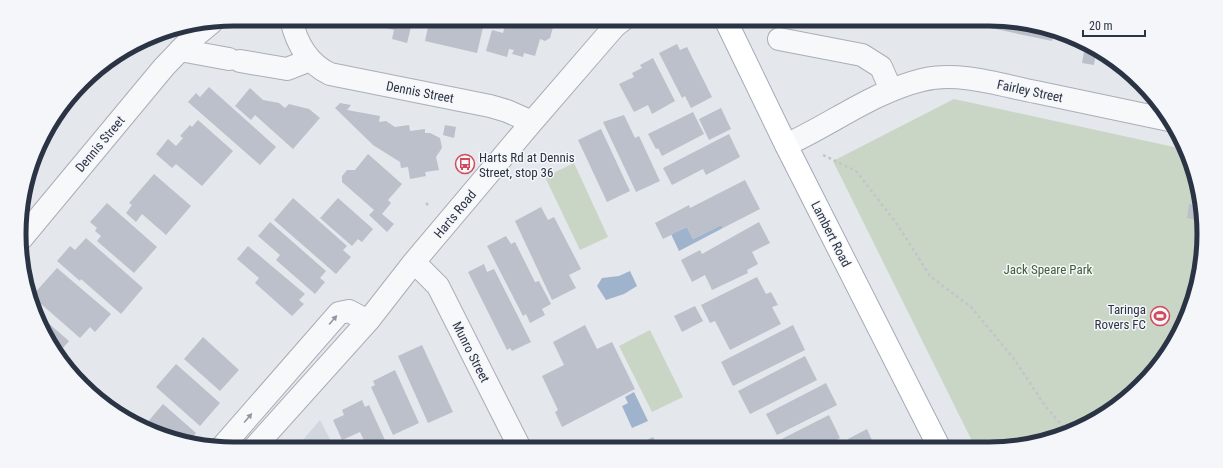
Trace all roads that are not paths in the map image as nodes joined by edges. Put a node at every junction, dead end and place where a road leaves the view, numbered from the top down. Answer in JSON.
{"nodes":[{"id":1,"x":293,"y":26,"type":"edge"},
{"id":2,"x":615,"y":26,"type":"edge"},
{"id":3,"x":728,"y":26,"type":"edge"},
{"id":4,"x":205,"y":28,"type":"edge"},
{"id":5,"x":779,"y":39,"type":"dead end"},
{"id":6,"x":180,"y":50,"type":"junction"},
{"id":7,"x":310,"y":60,"type":"junction"},
{"id":8,"x":891,"y":90,"type":"junction"},
{"id":9,"x":1162,"y":119,"type":"edge"},
{"id":10,"x":532,"y":122,"type":"junction"},
{"id":11,"x":786,"y":145,"type":"junction"},
{"id":12,"x":26,"y":229,"type":"edge"},
{"id":13,"x":414,"y":262,"type":"junction"},
{"id":14,"x":368,"y":321,"type":"junction"},
{"id":15,"x":226,"y":442,"type":"edge"},
{"id":16,"x":260,"y":442,"type":"edge"},
{"id":17,"x":517,"y":442,"type":"edge"},
{"id":18,"x":936,"y":442,"type":"edge"}],
"edges":[{"from":1,"to":7,"type":"street","name":"Dennis Street"},
{"from":2,"to":10,"type":"street","name":"Harts Road"},
{"from":3,"to":11,"type":"main road","name":"Lambert Road"},
{"from":4,"to":6,"type":"street","name":"Dennis Street"},
{"from":5,"to":8,"type":"street"},
{"from":6,"to":7,"type":"street"},
{"from":6,"to":12,"type":"street","name":"Dennis Street"},
{"from":7,"to":10,"type":"street","name":"Dennis Street"},
{"from":8,"to":9,"type":"street","name":"Fairley Street"},
{"from":8,"to":11,"type":"street","name":"Fairley Street"},
{"from":10,"to":13,"type":"street","name":"Harts Road"},
{"from":11,"to":18,"type":"main road","name":"Lambert Road"},
{"from":13,"to":14,"type":"street","name":"Harts Road"},
{"from":13,"to":17,"type":"street","name":"Munro Street"},
{"from":15,"to":14,"type":"street","one_way":true},
{"from":14,"to":16,"type":"street","name":"Harts Road"}]}
